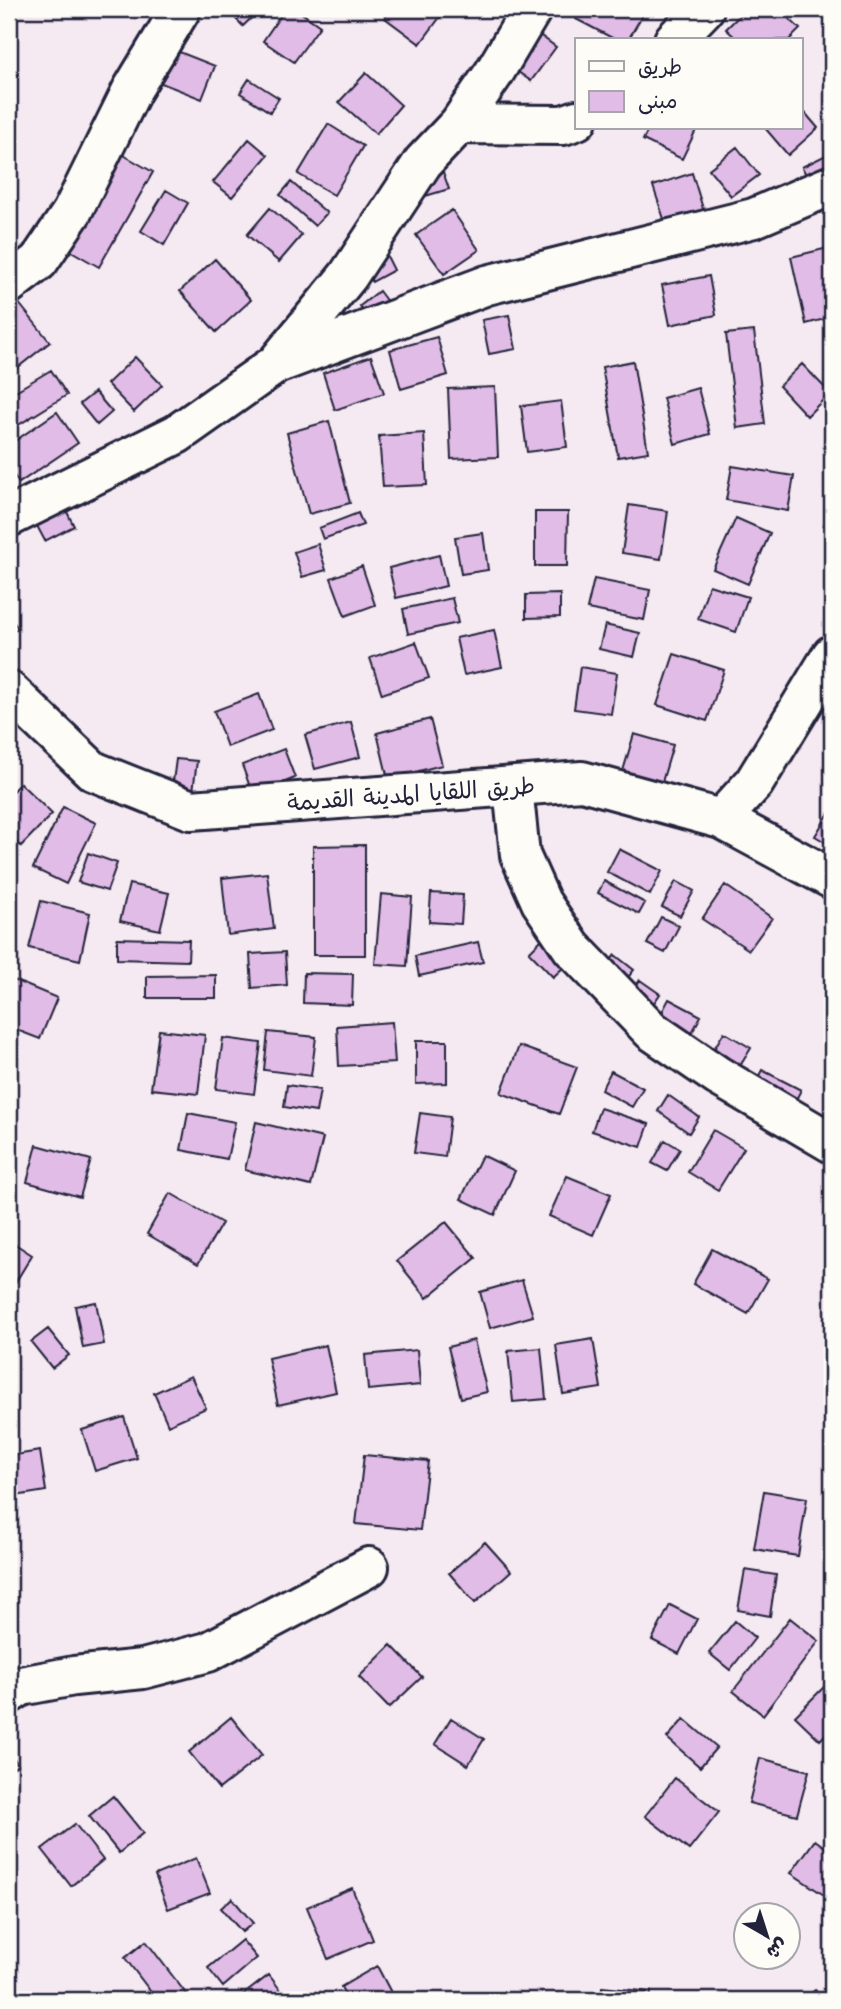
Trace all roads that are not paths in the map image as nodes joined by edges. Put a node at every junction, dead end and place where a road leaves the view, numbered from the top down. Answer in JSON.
{"nodes":[{"id":1,"x":181,"y":9,"type":"edge"},
{"id":2,"x":532,"y":9,"type":"edge"},
{"id":3,"x":704,"y":9,"type":"edge"},
{"id":4,"x":676,"y":38,"type":"edge"},
{"id":5,"x":575,"y":121,"type":"edge"},
{"id":6,"x":459,"y":124,"type":"junction"},
{"id":7,"x":832,"y":186,"type":"edge"},
{"id":8,"x":9,"y":284,"type":"edge"},
{"id":9,"x":276,"y":364,"type":"junction"},
{"id":10,"x":9,"y":517,"type":"edge"},
{"id":11,"x":832,"y":655,"type":"edge"},
{"id":12,"x":9,"y":691,"type":"edge"},
{"id":13,"x":513,"y":787,"type":"junction"},
{"id":14,"x":721,"y":819,"type":"junction"},
{"id":15,"x":832,"y":879,"type":"edge"},
{"id":16,"x":832,"y":1143,"type":"edge"},
{"id":17,"x":369,"y":1567,"type":"dead end"},
{"id":18,"x":9,"y":1694,"type":"edge"}],
"edges":[{"from":1,"to":8,"type":"street"},
{"from":2,"to":6,"type":"street"},
{"from":3,"to":4,"type":"street"},
{"from":5,"to":6,"type":"street"},
{"from":6,"to":9,"type":"street"},
{"from":7,"to":9,"type":"street"},
{"from":9,"to":10,"type":"street"},
{"from":11,"to":14,"type":"street"},
{"from":12,"to":13,"type":"street","name":"طريق اللقايا المدينة القديمة"},
{"from":13,"to":14,"type":"street","name":"طريق اللقايا المدينة القديمة"},
{"from":13,"to":16,"type":"street"},
{"from":14,"to":15,"type":"street","name":"طريق اللقايا المدينة القديمة"},
{"from":17,"to":18,"type":"street"}]}
